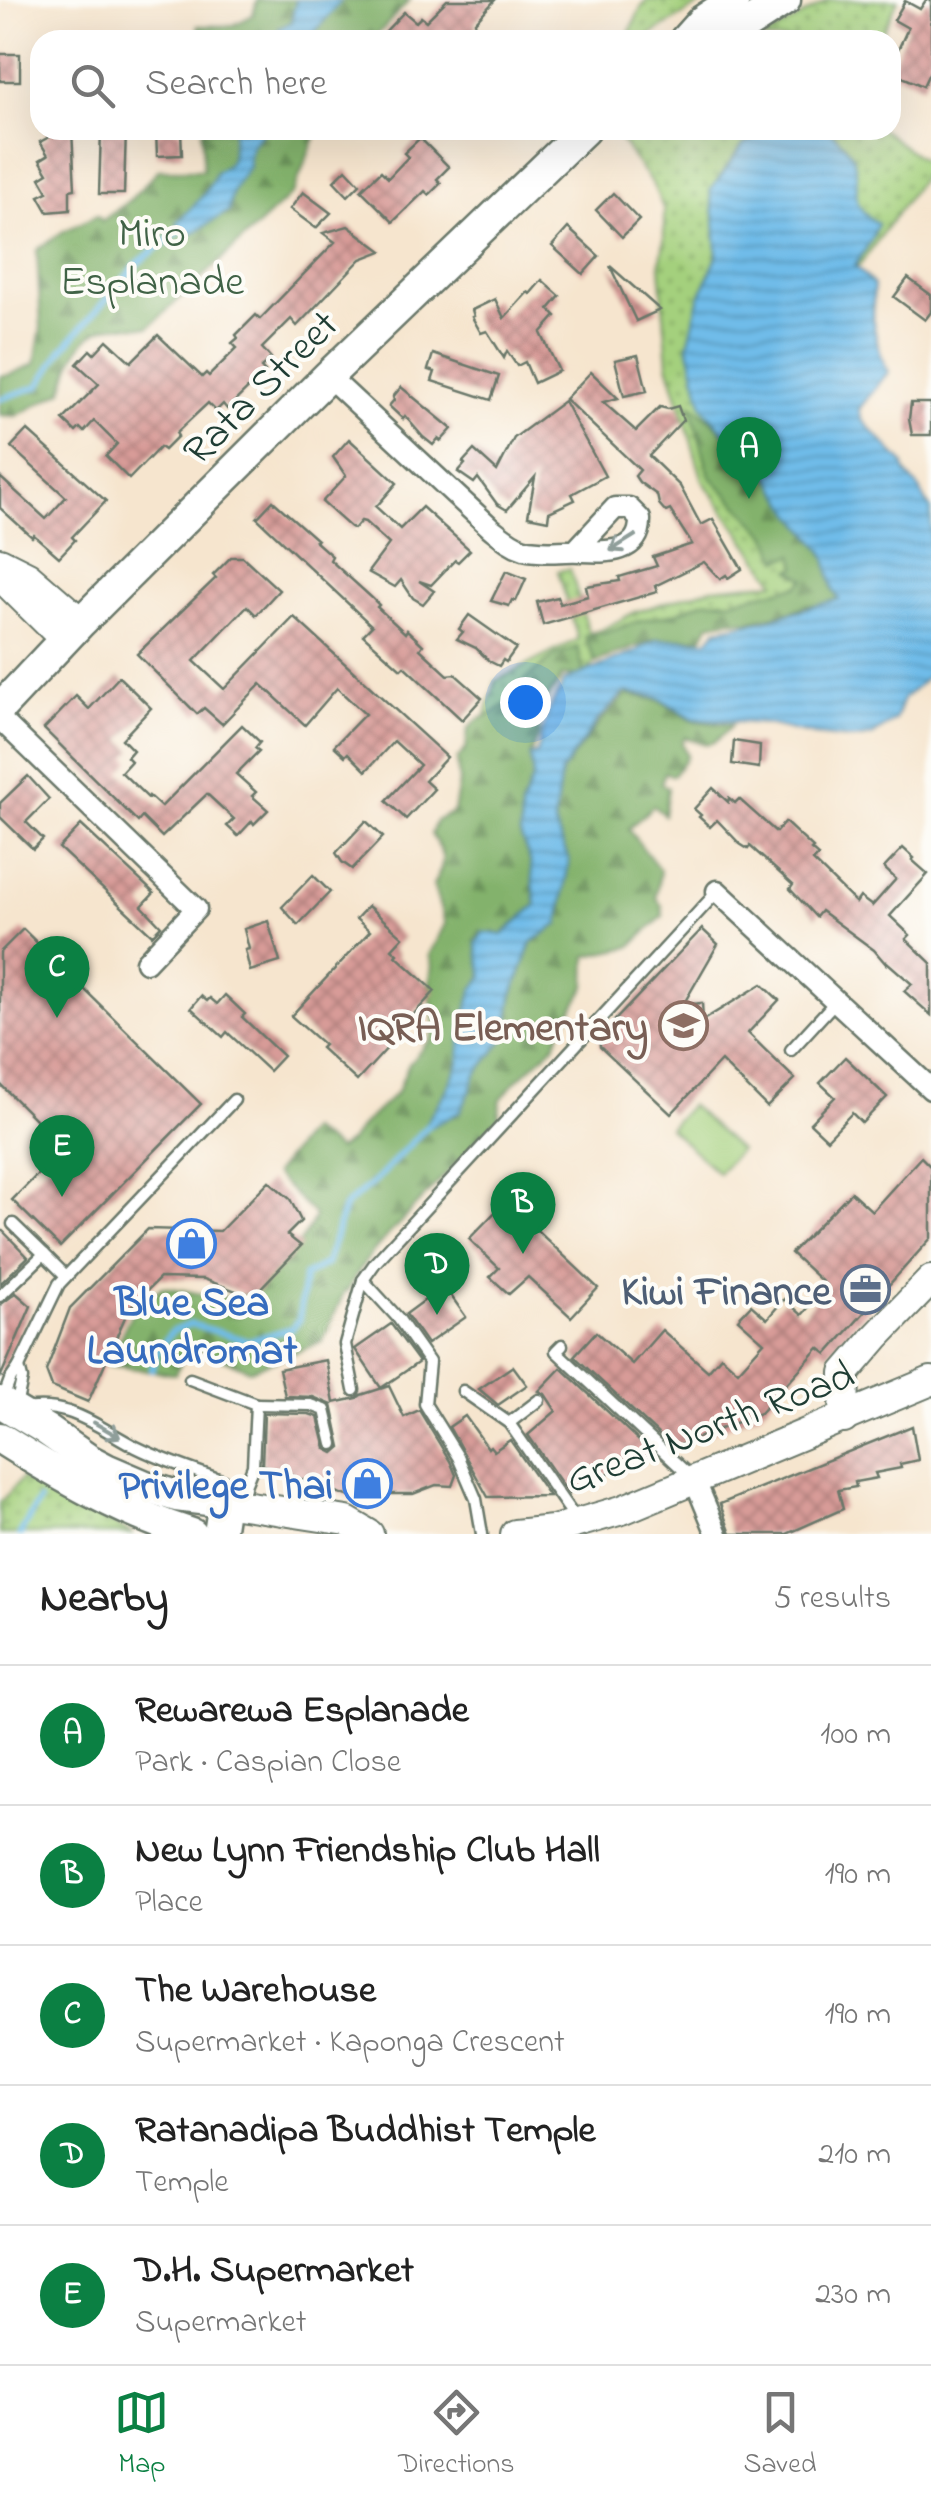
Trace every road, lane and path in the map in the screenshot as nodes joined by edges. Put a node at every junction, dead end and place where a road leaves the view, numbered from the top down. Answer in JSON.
{"nodes":[{"id":1,"x":734,"y":0,"type":"edge"},
{"id":2,"x":785,"y":0,"type":"edge"},
{"id":3,"x":694,"y":30,"type":"edge"},
{"id":4,"x":738,"y":30,"type":"edge"},
{"id":5,"x":574,"y":140,"type":"edge"},
{"id":6,"x":328,"y":376,"type":"junction"},
{"id":7,"x":576,"y":550,"type":"dead end"},
{"id":8,"x":0,"y":562,"type":"edge"},
{"id":9,"x":0,"y":576,"type":"edge"},
{"id":10,"x":72,"y":630,"type":"junction"},
{"id":11,"x":0,"y":708,"type":"edge"},
{"id":12,"x":0,"y":719,"type":"edge"},
{"id":13,"x":717,"y":891,"type":"joint"},
{"id":14,"x":146,"y":962,"type":"dead end"},
{"id":15,"x":836,"y":1001,"type":"junction"},
{"id":16,"x":791,"y":1050,"type":"dead end"},
{"id":17,"x":931,"y":1088,"type":"edge"},
{"id":18,"x":234,"y":1100,"type":"dead end"},
{"id":19,"x":13,"y":1224,"type":"dead end"},
{"id":20,"x":44,"y":1254,"type":"junction"},
{"id":21,"x":66,"y":1276,"type":"junction"},
{"id":22,"x":363,"y":1280,"type":"junction"},
{"id":23,"x":931,"y":1280,"type":"edge"},
{"id":24,"x":0,"y":1296,"type":"edge"},
{"id":25,"x":562,"y":1345,"type":"dead end"},
{"id":26,"x":19,"y":1367,"type":"junction"},
{"id":27,"x":190,"y":1378,"type":"dead end"},
{"id":28,"x":931,"y":1381,"type":"edge"},
{"id":29,"x":354,"y":1390,"type":"dead end"},
{"id":30,"x":463,"y":1392,"type":"dead end"},
{"id":31,"x":539,"y":1400,"type":"dead end"},
{"id":32,"x":256,"y":1404,"type":"junction"},
{"id":33,"x":9,"y":1410,"type":"edge"},
{"id":34,"x":844,"y":1419,"type":"junction"},
{"id":35,"x":508,"y":1423,"type":"junction"},
{"id":36,"x":333,"y":1444,"type":"dead end"},
{"id":37,"x":695,"y":1481,"type":"junction"},
{"id":38,"x":226,"y":1498,"type":"junction"},
{"id":39,"x":579,"y":1524,"type":"junction"},
{"id":40,"x":192,"y":1534,"type":"edge"},
{"id":41,"x":220,"y":1534,"type":"edge"},
{"id":42,"x":369,"y":1534,"type":"edge"},
{"id":43,"x":482,"y":1534,"type":"edge"},
{"id":44,"x":515,"y":1534,"type":"edge"},
{"id":45,"x":717,"y":1534,"type":"edge"}],
"edges":[{"from":1,"to":3,"type":"main road"},
{"from":2,"to":4,"type":"main road"},
{"from":5,"to":6,"type":"main road","name":"Rata Street"},
{"from":6,"to":7,"type":"street"},
{"from":6,"to":10,"type":"main road","name":"Rata Street"},
{"from":8,"to":10,"type":"main road"},
{"from":9,"to":10,"type":"main road"},
{"from":10,"to":11,"type":"main road","name":"Rata Street"},
{"from":12,"to":14,"type":"street"},
{"from":13,"to":15,"type":"street"},
{"from":13,"to":22,"type":"lane"},
{"from":15,"to":16,"type":"lane"},
{"from":15,"to":17,"type":"street"},
{"from":18,"to":21,"type":"lane"},
{"from":19,"to":20,"type":"lane"},
{"from":20,"to":21,"type":"lane"},
{"from":20,"to":24,"type":"lane"},
{"from":21,"to":26,"type":"lane"},
{"from":22,"to":29,"type":"lane"},
{"from":22,"to":43,"type":"lane"},
{"from":23,"to":34,"type":"main road"},
{"from":25,"to":37,"type":"lane"},
{"from":26,"to":33,"type":"lane"},
{"from":26,"to":33,"type":"lane"},
{"from":27,"to":32,"type":"lane"},
{"from":28,"to":34,"type":"main road","name":"Great North Road"},
{"from":30,"to":35,"type":"lane"},
{"from":31,"to":35,"type":"lane"},
{"from":32,"to":36,"type":"lane"},
{"from":32,"to":38,"type":"lane"},
{"from":33,"to":38,"type":"main road"},
{"from":33,"to":38,"type":"lane","one_way":true},
{"from":33,"to":40,"type":"main road"},
{"from":34,"to":37,"type":"main road","name":"Great North Road"},
{"from":35,"to":39,"type":"lane"},
{"from":37,"to":39,"type":"main road","name":"Great North Road"},
{"from":37,"to":45,"type":"street"},
{"from":38,"to":40,"type":"main road"},
{"from":38,"to":41,"type":"main road"},
{"from":38,"to":42,"type":"main road"},
{"from":39,"to":44,"type":"main road","name":"Great North Road"}]}
